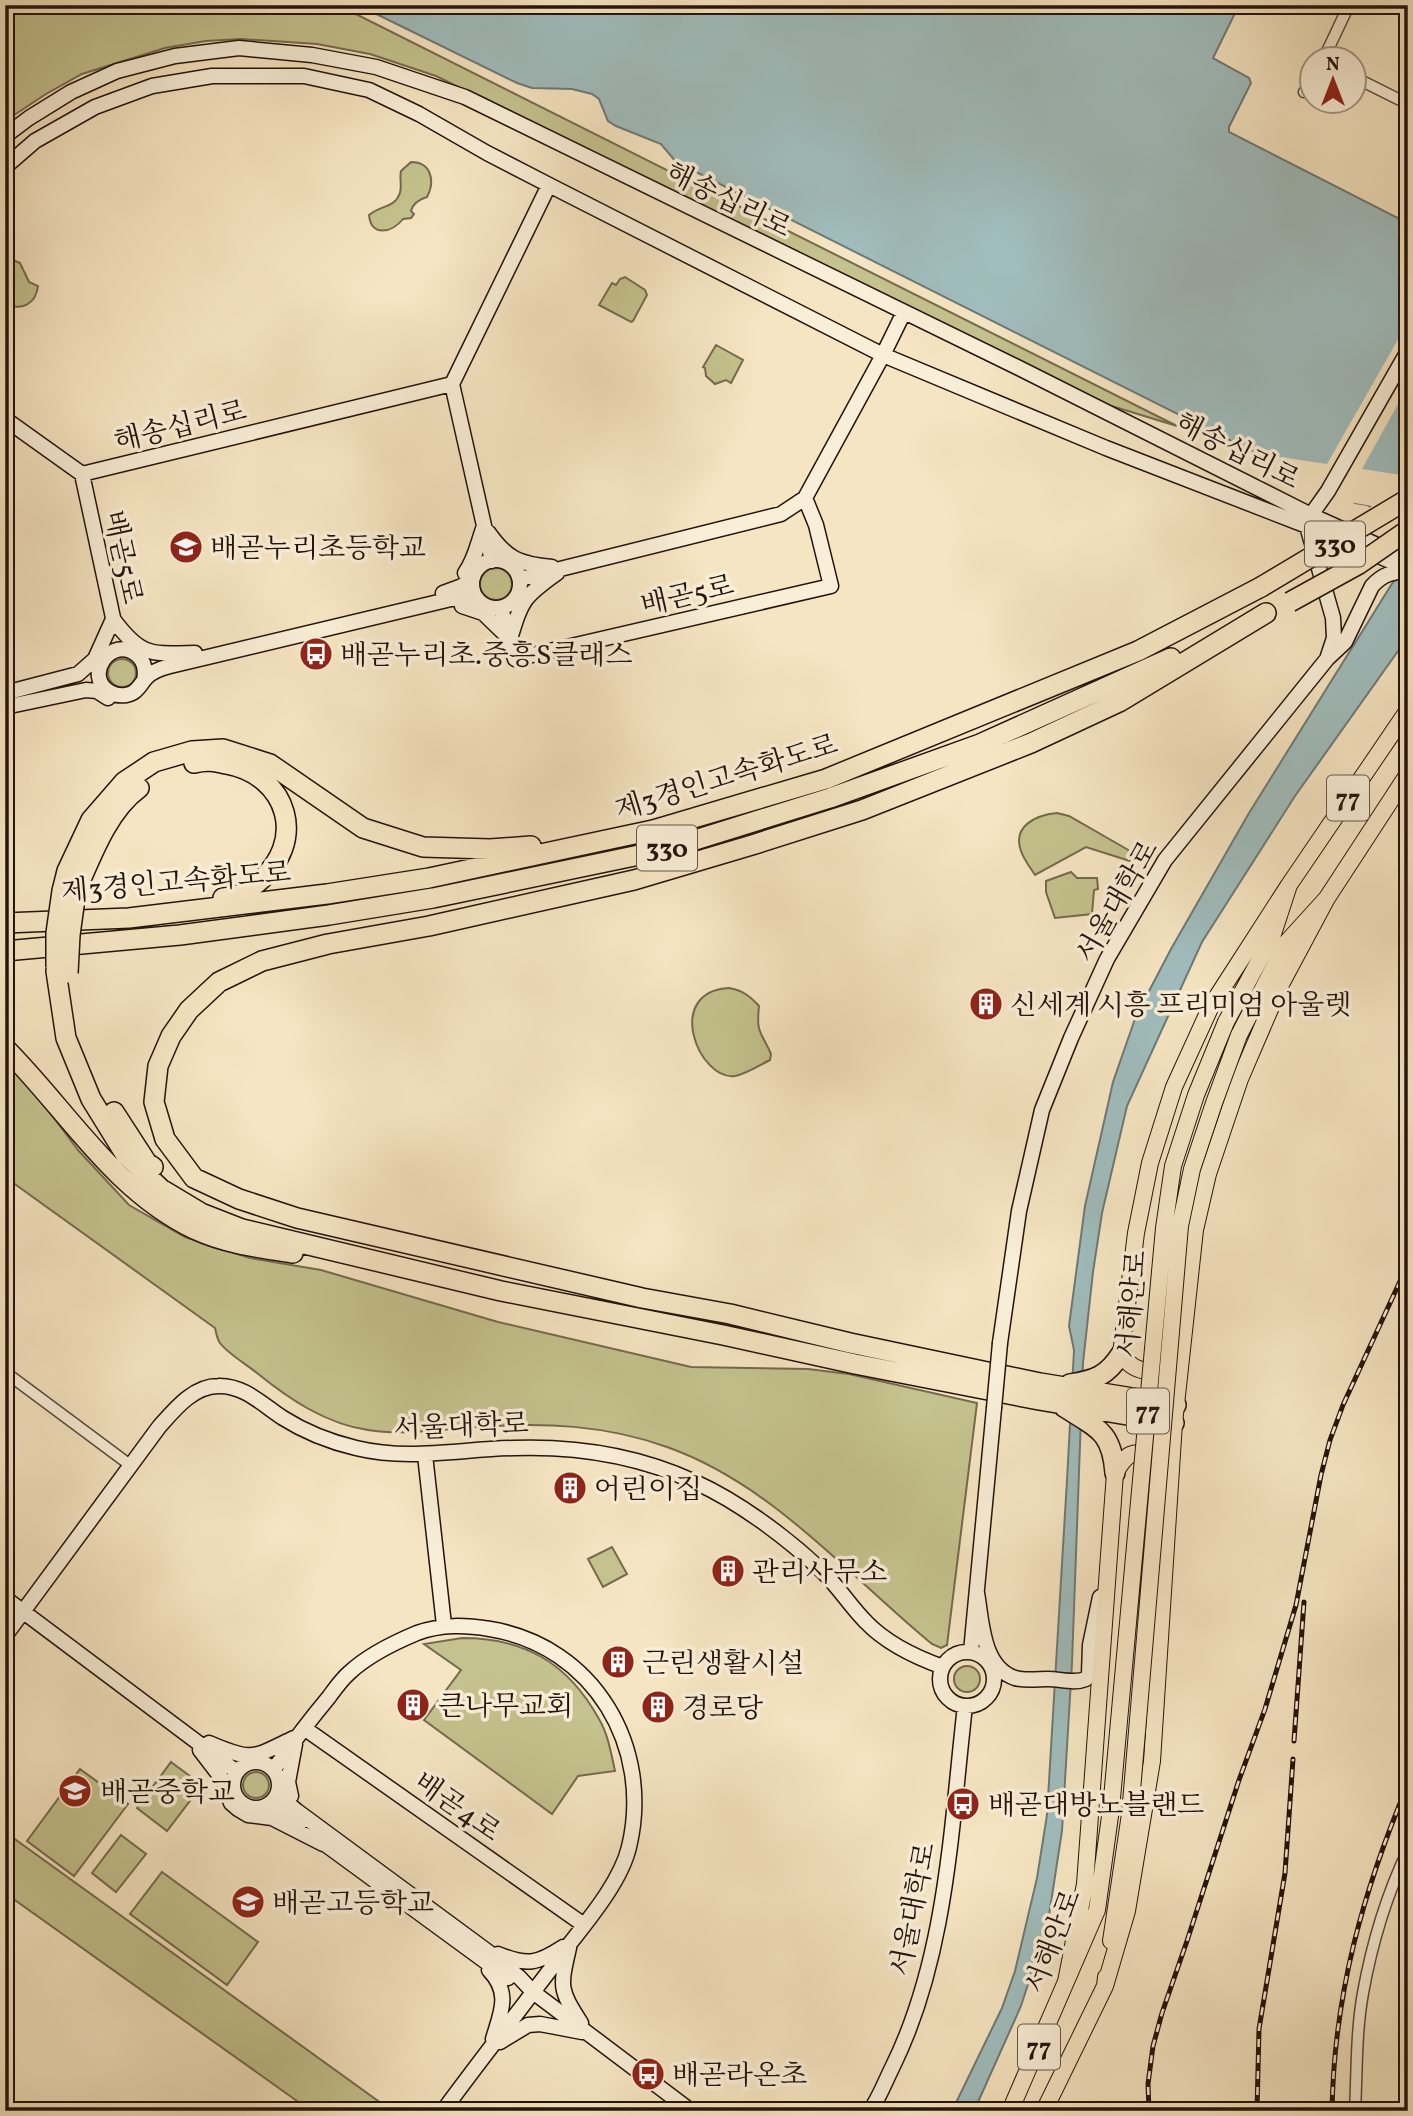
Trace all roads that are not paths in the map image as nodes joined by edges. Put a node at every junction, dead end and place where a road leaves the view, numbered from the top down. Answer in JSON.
{"nodes":[{"id":1,"x":1349,"y":5,"type":"edge"},
{"id":2,"x":1330,"y":46,"type":"edge"},
{"id":3,"x":1368,"y":84,"type":"edge"},
{"id":4,"x":1408,"y":104,"type":"edge"},
{"id":5,"x":5,"y":135,"type":"edge"},
{"id":6,"x":5,"y":167,"type":"edge"},
{"id":7,"x":549,"y":186,"type":"junction"},
{"id":8,"x":904,"y":312,"type":"junction"},
{"id":9,"x":1408,"y":351,"type":"edge"},
{"id":10,"x":883,"y":355,"type":"junction"},
{"id":11,"x":452,"y":384,"type":"junction"},
{"id":12,"x":5,"y":419,"type":"edge"},
{"id":13,"x":82,"y":474,"type":"junction"},
{"id":14,"x":805,"y":498,"type":"junction"},
{"id":15,"x":1408,"y":499,"type":"edge"},
{"id":16,"x":1309,"y":520,"type":"junction"},
{"id":17,"x":484,"y":526,"type":"junction"},
{"id":18,"x":1408,"y":530,"type":"edge"},
{"id":19,"x":1408,"y":559,"type":"edge"},
{"id":20,"x":492,"y":561,"type":"junction"},
{"id":21,"x":564,"y":569,"type":"junction"},
{"id":22,"x":1408,"y":570,"type":"edge"},
{"id":23,"x":473,"y":578,"type":"junction"},
{"id":24,"x":520,"y":579,"type":"junction"},
{"id":25,"x":429,"y":601,"type":"junction"},
{"id":26,"x":478,"y":601,"type":"junction"},
{"id":27,"x":501,"y":608,"type":"junction"},
{"id":28,"x":1266,"y":614,"type":"junction"},
{"id":29,"x":113,"y":620,"type":"junction"},
{"id":30,"x":509,"y":639,"type":"junction"},
{"id":31,"x":119,"y":649,"type":"junction"},
{"id":32,"x":138,"y":656,"type":"junction"},
{"id":33,"x":195,"y":656,"type":"junction"},
{"id":34,"x":1327,"y":659,"type":"junction"},
{"id":35,"x":100,"y":665,"type":"junction"},
{"id":36,"x":144,"y":680,"type":"junction"},
{"id":37,"x":105,"y":688,"type":"junction"},
{"id":38,"x":5,"y":695,"type":"edge"},
{"id":39,"x":5,"y":706,"type":"edge"},
{"id":40,"x":1408,"y":710,"type":"edge"},
{"id":41,"x":1408,"y":774,"type":"edge"},
{"id":42,"x":653,"y":830,"type":"junction"},
{"id":43,"x":1289,"y":885,"type":"junction"},
{"id":44,"x":69,"y":891,"type":"junction"},
{"id":45,"x":1327,"y":898,"type":"junction"},
{"id":46,"x":130,"y":918,"type":"junction"},
{"id":47,"x":5,"y":923,"type":"edge"},
{"id":48,"x":5,"y":951,"type":"edge"},
{"id":49,"x":62,"y":972,"type":"junction"},
{"id":50,"x":5,"y":1048,"type":"edge"},
{"id":51,"x":416,"y":1271,"type":"junction"},
{"id":52,"x":587,"y":1285,"type":"junction"},
{"id":53,"x":1121,"y":1354,"type":"junction"},
{"id":54,"x":1180,"y":1358,"type":"junction"},
{"id":55,"x":5,"y":1372,"type":"edge"},
{"id":56,"x":1048,"y":1393,"type":"junction"},
{"id":57,"x":1096,"y":1402,"type":"junction"},
{"id":58,"x":1175,"y":1414,"type":"junction"},
{"id":59,"x":425,"y":1455,"type":"junction"},
{"id":60,"x":130,"y":1465,"type":"junction"},
{"id":61,"x":1115,"y":1473,"type":"junction"},
{"id":62,"x":1171,"y":1476,"type":"junction"},
{"id":63,"x":1107,"y":1567,"type":"junction"},
{"id":64,"x":977,"y":1593,"type":"junction"},
{"id":65,"x":5,"y":1598,"type":"edge"},
{"id":66,"x":24,"y":1611,"type":"junction"},
{"id":67,"x":444,"y":1625,"type":"junction"},
{"id":68,"x":5,"y":1636,"type":"edge"},
{"id":69,"x":971,"y":1652,"type":"junction"},
{"id":70,"x":943,"y":1667,"type":"junction"},
{"id":71,"x":992,"y":1667,"type":"junction"},
{"id":72,"x":1015,"y":1681,"type":"junction"},
{"id":73,"x":965,"y":1706,"type":"junction"},
{"id":74,"x":300,"y":1733,"type":"junction"},
{"id":75,"x":188,"y":1735,"type":"junction"},
{"id":76,"x":274,"y":1769,"type":"junction"},
{"id":77,"x":237,"y":1772,"type":"junction"},
{"id":78,"x":279,"y":1790,"type":"junction"},
{"id":79,"x":264,"y":1807,"type":"junction"},
{"id":80,"x":331,"y":1843,"type":"junction"},
{"id":81,"x":1408,"y":1850,"type":"edge"},
{"id":82,"x":584,"y":1925,"type":"junction"},
{"id":83,"x":570,"y":1943,"type":"junction"},
{"id":84,"x":477,"y":1950,"type":"junction"},
{"id":85,"x":1066,"y":1982,"type":"junction"},
{"id":86,"x":1105,"y":1986,"type":"junction"},
{"id":87,"x":533,"y":1992,"type":"junction"},
{"id":88,"x":587,"y":2033,"type":"junction"},
{"id":89,"x":490,"y":2048,"type":"junction"},
{"id":90,"x":1010,"y":2108,"type":"edge"},
{"id":91,"x":443,"y":2111,"type":"edge"},
{"id":92,"x":691,"y":2111,"type":"edge"},
{"id":93,"x":870,"y":2111,"type":"edge"},
{"id":94,"x":1044,"y":2111,"type":"edge"},
{"id":95,"x":1355,"y":2111,"type":"edge"}],
"edges":[{"from":1,"to":2,"type":"street"},
{"from":3,"to":4,"type":"street"},
{"from":5,"to":8,"type":"main road","name":"해송십리로"},
{"from":6,"to":7,"type":"main road","name":"해송십리로"},
{"from":7,"to":10,"type":"main road","name":"해송십리로"},
{"from":7,"to":11,"type":"main road"},
{"from":8,"to":10,"type":"main road"},
{"from":8,"to":16,"type":"main road","name":"해송십리로"},
{"from":9,"to":16,"type":"main road"},
{"from":10,"to":14,"type":"main road"},
{"from":10,"to":16,"type":"main road","name":"해송십리로"},
{"from":11,"to":13,"type":"main road","name":"해송십리로"},
{"from":11,"to":17,"type":"main road"},
{"from":12,"to":13,"type":"main road","name":"해송십리로"},
{"from":13,"to":29,"type":"main road","name":"배곧5로"},
{"from":14,"to":21,"type":"main road","name":"배곧5로"},
{"from":14,"to":30,"type":"main road","name":"배곧5로"},
{"from":15,"to":42,"type":"highway","name":"제3경인고속화도로","number":"330","bridge":true},
{"from":16,"to":19,"type":"main road","name":"해송십리로"},
{"from":16,"to":22,"type":"main road","name":"해송십리로"},
{"from":16,"to":34,"type":"main road","name":"서울대학로"},
{"from":17,"to":20,"type":"main road"},
{"from":17,"to":21,"type":"main road"},
{"from":17,"to":25,"type":"main road"},
{"from":18,"to":28,"type":"highway","name":"제3경인고속화도로","number":"330","bridge":true},
{"from":20,"to":23,"type":"main road"},
{"from":20,"to":24,"type":"main road"},
{"from":21,"to":24,"type":"main road","name":"배곧5로"},
{"from":21,"to":30,"type":"main road"},
{"from":22,"to":34,"type":"main road"},
{"from":23,"to":25,"type":"main road"},
{"from":23,"to":26,"type":"main road"},
{"from":24,"to":27,"type":"main road"},
{"from":25,"to":26,"type":"main road"},
{"from":25,"to":30,"type":"main road"},
{"from":25,"to":33,"type":"main road"},
{"from":26,"to":27,"type":"main road"},
{"from":27,"to":30,"type":"main road"},
{"from":28,"to":48,"type":"highway","name":"제3경인고속화도로","number":"330"},
{"from":28,"to":52,"type":"highway"},
{"from":29,"to":31,"type":"main road","name":"배곧5로"},
{"from":29,"to":33,"type":"main road"},
{"from":29,"to":38,"type":"main road"},
{"from":31,"to":32,"type":"main road"},
{"from":31,"to":35,"type":"main road"},
{"from":32,"to":33,"type":"main road"},
{"from":32,"to":36,"type":"main road"},
{"from":33,"to":36,"type":"main road"},
{"from":33,"to":39,"type":"main road"},
{"from":34,"to":64,"type":"main road","name":"서울대학로","bridge":true},
{"from":35,"to":37,"type":"main road"},
{"from":35,"to":38,"type":"main road"},
{"from":36,"to":37,"type":"main road"},
{"from":37,"to":39,"type":"main road"},
{"from":40,"to":43,"type":"main road","name":"서해안로","number":"77"},
{"from":41,"to":45,"type":"main road","name":"서해안로","number":"77"},
{"from":42,"to":44,"type":"highway"},
{"from":42,"to":46,"type":"highway","name":"제3경인고속화도로","number":"330"},
{"from":43,"to":53,"type":"main road"},
{"from":43,"to":85,"type":"main road","name":"서해안로","number":"77","bridge":true},
{"from":44,"to":46,"type":"highway"},
{"from":44,"to":49,"type":"highway","bridge":true},
{"from":45,"to":54,"type":"main road"},
{"from":45,"to":86,"type":"main road","name":"서해안로","number":"77","bridge":true},
{"from":46,"to":47,"type":"highway","name":"제3경인고속화도로","number":"330"},
{"from":49,"to":51,"type":"highway"},
{"from":49,"to":52,"type":"highway"},
{"from":50,"to":51,"type":"highway"},
{"from":51,"to":56,"type":"highway"},
{"from":52,"to":56,"type":"highway"},
{"from":53,"to":54,"type":"main road"},
{"from":53,"to":57,"type":"highway"},
{"from":54,"to":58,"type":"main road"},
{"from":55,"to":60,"type":"street"},
{"from":56,"to":57,"type":"highway"},
{"from":56,"to":57,"type":"highway"},
{"from":57,"to":58,"type":"highway"},
{"from":57,"to":61,"type":"highway"},
{"from":58,"to":62,"type":"main road"},
{"from":59,"to":60,"type":"main road","name":"서울대학로"},
{"from":59,"to":67,"type":"main road"},
{"from":59,"to":70,"type":"main road","name":"서울대학로"},
{"from":60,"to":66,"type":"main road","name":"서울대학로"},
{"from":61,"to":62,"type":"main road"},
{"from":61,"to":63,"type":"main road"},
{"from":62,"to":86,"type":"main road"},
{"from":63,"to":72,"type":"main road"},
{"from":63,"to":85,"type":"main road"},
{"from":64,"to":69,"type":"main road","name":"서울대학로"},
{"from":64,"to":72,"type":"main road"},
{"from":65,"to":66,"type":"main road"},
{"from":66,"to":68,"type":"main road","name":"서울대학로"},
{"from":66,"to":75,"type":"main road"},
{"from":67,"to":74,"type":"main road"},
{"from":67,"to":82,"type":"main road"},
{"from":69,"to":70,"type":"main road"},
{"from":69,"to":71,"type":"main road"},
{"from":70,"to":73,"type":"main road"},
{"from":71,"to":72,"type":"main road"},
{"from":71,"to":73,"type":"main road"},
{"from":73,"to":93,"type":"main road","name":"서울대학로"},
{"from":74,"to":75,"type":"main road"},
{"from":74,"to":76,"type":"main road"},
{"from":74,"to":80,"type":"main road"},
{"from":74,"to":82,"type":"main road","name":"배곧4로"},
{"from":75,"to":77,"type":"main road"},
{"from":75,"to":80,"type":"main road"},
{"from":76,"to":77,"type":"main road"},
{"from":76,"to":78,"type":"main road"},
{"from":77,"to":79,"type":"main road"},
{"from":78,"to":79,"type":"main road"},
{"from":78,"to":80,"type":"main road"},
{"from":79,"to":80,"type":"main road"},
{"from":80,"to":84,"type":"main road"},
{"from":81,"to":95,"type":"street"},
{"from":82,"to":83,"type":"main road"},
{"from":83,"to":84,"type":"main road"},
{"from":83,"to":87,"type":"main road"},
{"from":83,"to":88,"type":"main road"},
{"from":84,"to":87,"type":"main road"},
{"from":84,"to":89,"type":"main road"},
{"from":85,"to":90,"type":"main road","name":"서해안로","number":"77"},
{"from":86,"to":94,"type":"main road","name":"서해안로","number":"77"},
{"from":87,"to":88,"type":"main road"},
{"from":87,"to":89,"type":"main road"},
{"from":88,"to":89,"type":"main road"},
{"from":88,"to":92,"type":"main road"},
{"from":89,"to":91,"type":"main road"}]}
